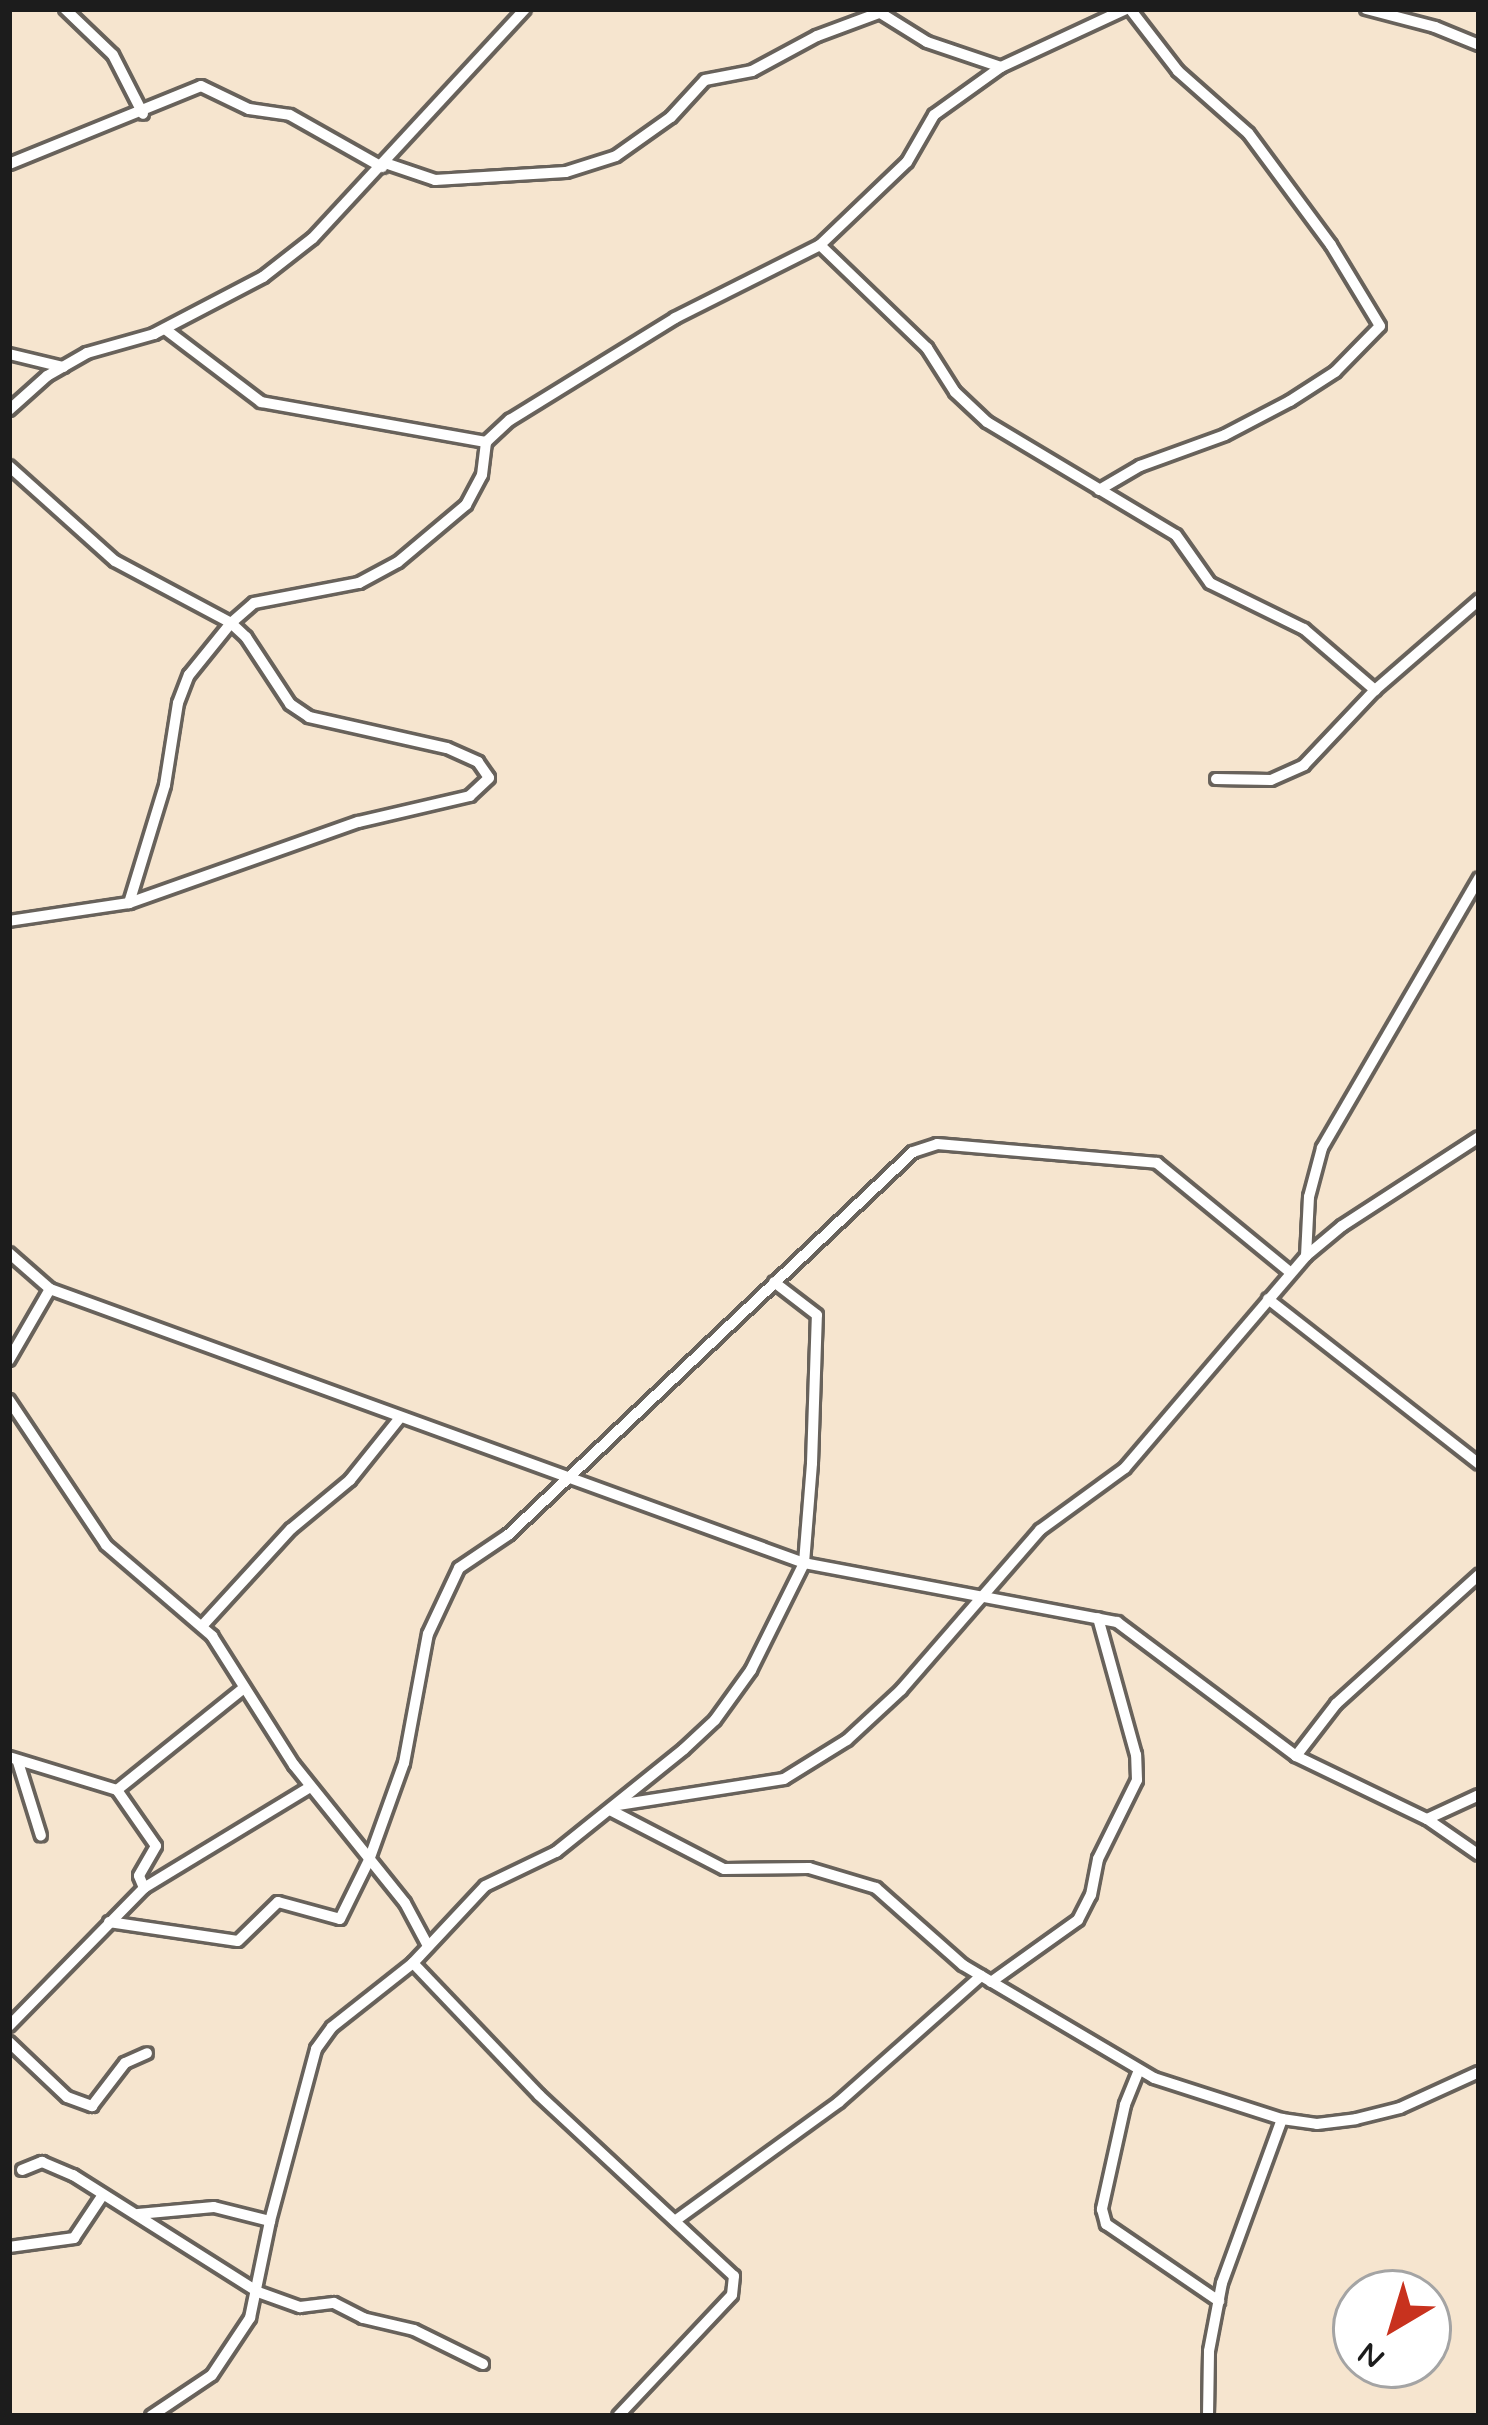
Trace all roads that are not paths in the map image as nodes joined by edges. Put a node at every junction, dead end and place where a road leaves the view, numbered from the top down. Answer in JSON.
{"nodes":[{"id":1,"x":64,"y":9,"type":"edge"},
{"id":2,"x":524,"y":9,"type":"edge"},
{"id":3,"x":1128,"y":9,"type":"edge"},
{"id":4,"x":1366,"y":9,"type":"edge"},
{"id":5,"x":876,"y":11,"type":"edge"},
{"id":6,"x":1479,"y":45,"type":"edge"},
{"id":7,"x":1001,"y":68,"type":"junction"},
{"id":8,"x":143,"y":114,"type":"junction"},
{"id":9,"x":9,"y":164,"type":"edge"},
{"id":10,"x":383,"y":165,"type":"junction"},
{"id":11,"x":820,"y":245,"type":"junction"},
{"id":12,"x":165,"y":329,"type":"junction"},
{"id":13,"x":9,"y":354,"type":"edge"},
{"id":14,"x":63,"y":367,"type":"junction"},
{"id":15,"x":9,"y":410,"type":"edge"},
{"id":16,"x":486,"y":442,"type":"junction"},
{"id":17,"x":9,"y":466,"type":"edge"},
{"id":18,"x":1100,"y":490,"type":"junction"},
{"id":19,"x":1479,"y":600,"type":"edge"},
{"id":20,"x":231,"y":623,"type":"junction"},
{"id":21,"x":1375,"y":690,"type":"junction"},
{"id":22,"x":1216,"y":779,"type":"dead end"},
{"id":23,"x":1479,"y":878,"type":"edge"},
{"id":24,"x":129,"y":903,"type":"junction"},
{"id":25,"x":9,"y":921,"type":"edge"},
{"id":26,"x":1479,"y":1137,"type":"edge"},
{"id":27,"x":9,"y":1253,"type":"edge"},
{"id":28,"x":1306,"y":1256,"type":"junction"},
{"id":29,"x":1292,"y":1273,"type":"junction"},
{"id":30,"x":774,"y":1282,"type":"junction"},
{"id":31,"x":50,"y":1289,"type":"junction"},
{"id":32,"x":1268,"y":1299,"type":"junction"},
{"id":33,"x":9,"y":1360,"type":"edge"},
{"id":34,"x":9,"y":1401,"type":"edge"},
{"id":35,"x":399,"y":1419,"type":"junction"},
{"id":36,"x":1479,"y":1464,"type":"edge"},
{"id":37,"x":563,"y":1477,"type":"junction"},
{"id":38,"x":805,"y":1563,"type":"junction"},
{"id":39,"x":1479,"y":1575,"type":"edge"},
{"id":40,"x":980,"y":1594,"type":"junction"},
{"id":41,"x":1098,"y":1618,"type":"junction"},
{"id":42,"x":202,"y":1626,"type":"junction"},
{"id":43,"x":244,"y":1688,"type":"junction"},
{"id":44,"x":1296,"y":1756,"type":"junction"},
{"id":45,"x":13,"y":1760,"type":"edge"},
{"id":46,"x":310,"y":1787,"type":"junction"},
{"id":47,"x":117,"y":1790,"type":"junction"},
{"id":48,"x":1479,"y":1795,"type":"edge"},
{"id":49,"x":612,"y":1808,"type":"junction"},
{"id":50,"x":1427,"y":1819,"type":"junction"},
{"id":51,"x":41,"y":1836,"type":"dead end"},
{"id":52,"x":1479,"y":1855,"type":"edge"},
{"id":53,"x":369,"y":1860,"type":"junction"},
{"id":54,"x":144,"y":1888,"type":"junction"},
{"id":55,"x":109,"y":1922,"type":"junction"},
{"id":56,"x":428,"y":1946,"type":"junction"},
{"id":57,"x":413,"y":1963,"type":"junction"},
{"id":58,"x":986,"y":1979,"type":"junction"},
{"id":59,"x":9,"y":2026,"type":"edge"},
{"id":60,"x":9,"y":2042,"type":"edge"},
{"id":61,"x":147,"y":2053,"type":"dead end"},
{"id":62,"x":1139,"y":2070,"type":"junction"},
{"id":63,"x":1479,"y":2072,"type":"edge"},
{"id":64,"x":1282,"y":2119,"type":"junction"},
{"id":65,"x":22,"y":2170,"type":"dead end"},
{"id":66,"x":102,"y":2196,"type":"junction"},
{"id":67,"x":138,"y":2214,"type":"junction"},
{"id":68,"x":676,"y":2220,"type":"junction"},
{"id":69,"x":270,"y":2221,"type":"junction"},
{"id":70,"x":9,"y":2247,"type":"edge"},
{"id":71,"x":258,"y":2292,"type":"junction"},
{"id":72,"x":1219,"y":2301,"type":"junction"},
{"id":73,"x":483,"y":2364,"type":"dead end"},
{"id":74,"x":152,"y":2416,"type":"edge"},
{"id":75,"x":618,"y":2416,"type":"edge"},
{"id":76,"x":1208,"y":2416,"type":"edge"}],
"edges":[{"from":1,"to":8,"type":"street"},
{"from":2,"to":10,"type":"street"},
{"from":3,"to":7,"type":"street"},
{"from":3,"to":18,"type":"street"},
{"from":4,"to":6,"type":"street"},
{"from":5,"to":7,"type":"street"},
{"from":5,"to":10,"type":"street"},
{"from":7,"to":11,"type":"street"},
{"from":8,"to":9,"type":"street"},
{"from":8,"to":10,"type":"street"},
{"from":10,"to":12,"type":"street"},
{"from":11,"to":16,"type":"street"},
{"from":11,"to":18,"type":"street"},
{"from":12,"to":14,"type":"street"},
{"from":12,"to":16,"type":"street"},
{"from":13,"to":14,"type":"street"},
{"from":14,"to":15,"type":"street"},
{"from":16,"to":20,"type":"street"},
{"from":17,"to":20,"type":"street"},
{"from":18,"to":21,"type":"street"},
{"from":19,"to":21,"type":"street"},
{"from":20,"to":24,"type":"street"},
{"from":20,"to":24,"type":"street"},
{"from":21,"to":22,"type":"street"},
{"from":23,"to":28,"type":"street"},
{"from":24,"to":25,"type":"street"},
{"from":26,"to":28,"type":"street"},
{"from":27,"to":31,"type":"street"},
{"from":28,"to":29,"type":"street"},
{"from":29,"to":30,"type":"street"},
{"from":29,"to":32,"type":"street"},
{"from":30,"to":37,"type":"street"},
{"from":30,"to":38,"type":"street"},
{"from":31,"to":33,"type":"street"},
{"from":31,"to":35,"type":"street"},
{"from":32,"to":36,"type":"street"},
{"from":32,"to":40,"type":"street"},
{"from":34,"to":42,"type":"street"},
{"from":35,"to":37,"type":"street"},
{"from":35,"to":42,"type":"street"},
{"from":37,"to":38,"type":"street"},
{"from":37,"to":53,"type":"street"},
{"from":38,"to":40,"type":"street"},
{"from":38,"to":49,"type":"street"},
{"from":39,"to":44,"type":"street"},
{"from":40,"to":41,"type":"street"},
{"from":40,"to":49,"type":"street"},
{"from":41,"to":44,"type":"street"},
{"from":41,"to":58,"type":"street"},
{"from":42,"to":43,"type":"street"},
{"from":43,"to":46,"type":"street"},
{"from":43,"to":47,"type":"street"},
{"from":44,"to":50,"type":"street"},
{"from":45,"to":47,"type":"street"},
{"from":45,"to":51,"type":"street"},
{"from":46,"to":53,"type":"street"},
{"from":46,"to":54,"type":"street"},
{"from":47,"to":54,"type":"street"},
{"from":48,"to":50,"type":"street"},
{"from":49,"to":56,"type":"street"},
{"from":49,"to":58,"type":"street"},
{"from":50,"to":52,"type":"street"},
{"from":53,"to":55,"type":"street"},
{"from":53,"to":56,"type":"street"},
{"from":54,"to":55,"type":"street"},
{"from":55,"to":59,"type":"street"},
{"from":56,"to":57,"type":"street"},
{"from":57,"to":68,"type":"street"},
{"from":57,"to":69,"type":"street"},
{"from":58,"to":62,"type":"street"},
{"from":58,"to":68,"type":"street"},
{"from":60,"to":61,"type":"street"},
{"from":62,"to":64,"type":"street"},
{"from":62,"to":72,"type":"street"},
{"from":63,"to":64,"type":"street"},
{"from":64,"to":72,"type":"street"},
{"from":65,"to":66,"type":"street"},
{"from":66,"to":67,"type":"street"},
{"from":66,"to":70,"type":"street"},
{"from":67,"to":69,"type":"street"},
{"from":67,"to":71,"type":"street"},
{"from":68,"to":75,"type":"street"},
{"from":69,"to":71,"type":"street"},
{"from":71,"to":73,"type":"street"},
{"from":71,"to":74,"type":"street"},
{"from":72,"to":76,"type":"street"}]}
